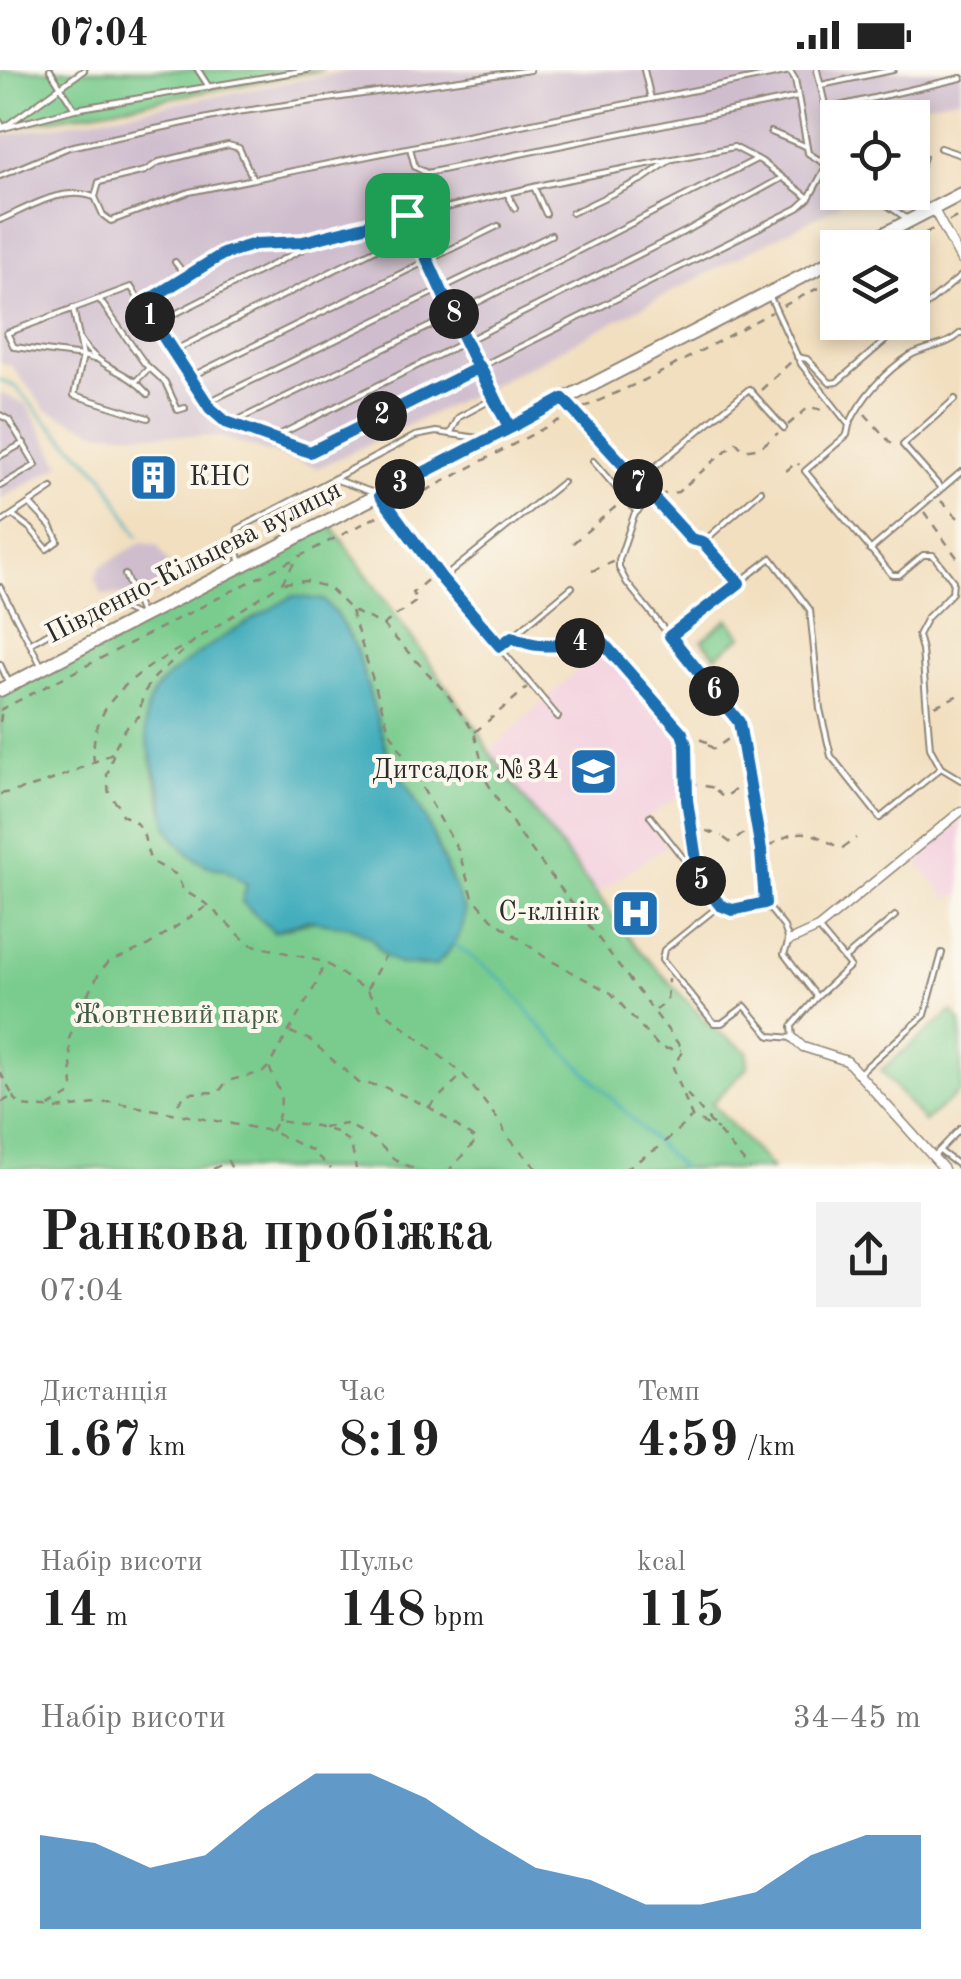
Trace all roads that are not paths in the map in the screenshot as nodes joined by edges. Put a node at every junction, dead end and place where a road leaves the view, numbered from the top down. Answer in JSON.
{"nodes":[{"id":1,"x":50,"y":70,"type":"edge"},
{"id":2,"x":84,"y":70,"type":"edge"},
{"id":3,"x":198,"y":70,"type":"edge"},
{"id":4,"x":307,"y":70,"type":"edge"},
{"id":5,"x":530,"y":70,"type":"edge"},
{"id":6,"x":644,"y":70,"type":"edge"},
{"id":7,"x":817,"y":70,"type":"edge"},
{"id":8,"x":893,"y":70,"type":"edge"},
{"id":9,"x":961,"y":78,"type":"edge"},
{"id":10,"x":60,"y":85,"type":"junction"},
{"id":11,"x":820,"y":85,"type":"junction"},
{"id":12,"x":208,"y":87,"type":"junction"},
{"id":13,"x":798,"y":97,"type":"junction"},
{"id":14,"x":651,"y":99,"type":"junction"},
{"id":15,"x":74,"y":110,"type":"junction"},
{"id":16,"x":1,"y":126,"type":"edge"},
{"id":17,"x":771,"y":132,"type":"dead end"},
{"id":18,"x":805,"y":146,"type":"junction"},
{"id":19,"x":410,"y":148,"type":"junction"},
{"id":20,"x":940,"y":148,"type":"dead end"},
{"id":21,"x":961,"y":155,"type":"edge"},
{"id":22,"x":756,"y":159,"type":"junction"},
{"id":23,"x":670,"y":160,"type":"junction"},
{"id":24,"x":820,"y":161,"type":"edge"},
{"id":25,"x":0,"y":176,"type":"edge"},
{"id":26,"x":820,"y":178,"type":"edge"},
{"id":27,"x":253,"y":179,"type":"junction"},
{"id":28,"x":780,"y":179,"type":"junction"},
{"id":29,"x":534,"y":187,"type":"junction"},
{"id":30,"x":507,"y":192,"type":"junction"},
{"id":31,"x":961,"y":194,"type":"edge"},
{"id":32,"x":95,"y":198,"type":"junction"},
{"id":33,"x":809,"y":198,"type":"junction"},
{"id":34,"x":514,"y":208,"type":"dead end"},
{"id":35,"x":933,"y":208,"type":"junction"},
{"id":36,"x":900,"y":210,"type":"edge"},
{"id":37,"x":913,"y":210,"type":"edge"},
{"id":38,"x":572,"y":213,"type":"dead end"},
{"id":39,"x":546,"y":214,"type":"dead end"},
{"id":40,"x":407,"y":215,"type":"junction"},
{"id":41,"x":914,"y":218,"type":"junction"},
{"id":42,"x":0,"y":220,"type":"edge"},
{"id":43,"x":498,"y":226,"type":"dead end"},
{"id":44,"x":414,"y":230,"type":"junction"},
{"id":45,"x":891,"y":230,"type":"edge"},
{"id":46,"x":332,"y":234,"type":"junction"},
{"id":47,"x":551,"y":234,"type":"dead end"},
{"id":48,"x":429,"y":260,"type":"junction"},
{"id":49,"x":961,"y":260,"type":"edge"},
{"id":50,"x":175,"y":262,"type":"dead end"},
{"id":51,"x":820,"y":267,"type":"edge"},
{"id":52,"x":185,"y":275,"type":"junction"},
{"id":53,"x":961,"y":276,"type":"edge"},
{"id":54,"x":442,"y":289,"type":"junction"},
{"id":55,"x":768,"y":294,"type":"junction"},
{"id":56,"x":99,"y":298,"type":"junction"},
{"id":57,"x":930,"y":303,"type":"edge"},
{"id":58,"x":142,"y":304,"type":"junction"},
{"id":59,"x":72,"y":308,"type":"junction"},
{"id":60,"x":454,"y":314,"type":"junction"},
{"id":61,"x":155,"y":324,"type":"junction"},
{"id":62,"x":961,"y":333,"type":"edge"},
{"id":63,"x":79,"y":338,"type":"junction"},
{"id":64,"x":885,"y":340,"type":"edge"},
{"id":65,"x":468,"y":342,"type":"junction"},
{"id":66,"x":173,"y":352,"type":"junction"},
{"id":67,"x":84,"y":356,"type":"junction"},
{"id":68,"x":797,"y":357,"type":"junction"},
{"id":69,"x":94,"y":359,"type":"junction"},
{"id":70,"x":480,"y":367,"type":"junction"},
{"id":71,"x":148,"y":368,"type":"junction"},
{"id":72,"x":190,"y":377,"type":"junction"},
{"id":73,"x":136,"y":380,"type":"junction"},
{"id":74,"x":148,"y":394,"type":"dead end"},
{"id":75,"x":493,"y":399,"type":"junction"},
{"id":76,"x":563,"y":399,"type":"junction"},
{"id":77,"x":954,"y":399,"type":"dead end"},
{"id":78,"x":206,"y":402,"type":"junction"},
{"id":79,"x":186,"y":408,"type":"dead end"},
{"id":80,"x":2,"y":417,"type":"edge"},
{"id":81,"x":148,"y":418,"type":"dead end"},
{"id":82,"x":231,"y":424,"type":"junction"},
{"id":83,"x":849,"y":425,"type":"junction"},
{"id":84,"x":510,"y":428,"type":"junction"},
{"id":85,"x":784,"y":428,"type":"road end"},
{"id":86,"x":450,"y":434,"type":"junction"},
{"id":87,"x":272,"y":438,"type":"junction"},
{"id":88,"x":488,"y":439,"type":"junction"},
{"id":89,"x":24,"y":443,"type":"junction"},
{"id":90,"x":0,"y":456,"type":"edge"},
{"id":91,"x":592,"y":461,"type":"dead end"},
{"id":92,"x":961,"y":472,"type":"edge"},
{"id":93,"x":334,"y":479,"type":"junction"},
{"id":94,"x":563,"y":482,"type":"dead end"},
{"id":95,"x":636,"y":482,"type":"junction"},
{"id":96,"x":0,"y":486,"type":"edge"},
{"id":97,"x":940,"y":487,"type":"junction"},
{"id":98,"x":52,"y":488,"type":"dead end"},
{"id":99,"x":761,"y":491,"type":"dead end"},
{"id":100,"x":380,"y":495,"type":"junction"},
{"id":101,"x":30,"y":504,"type":"junction"},
{"id":102,"x":636,"y":512,"type":"junction"},
{"id":103,"x":14,"y":516,"type":"junction"},
{"id":104,"x":0,"y":523,"type":"edge"},
{"id":105,"x":870,"y":550,"type":"junction"},
{"id":106,"x":243,"y":566,"type":"junction"},
{"id":107,"x":125,"y":575,"type":"dead end"},
{"id":108,"x":442,"y":579,"type":"junction"},
{"id":109,"x":739,"y":583,"type":"junction"},
{"id":110,"x":0,"y":587,"type":"edge"},
{"id":111,"x":572,"y":587,"type":"dead end"},
{"id":112,"x":86,"y":612,"type":"dead end"},
{"id":113,"x":142,"y":618,"type":"junction"},
{"id":114,"x":70,"y":621,"type":"dead end"},
{"id":115,"x":670,"y":636,"type":"junction"},
{"id":116,"x":29,"y":644,"type":"junction"},
{"id":117,"x":500,"y":646,"type":"junction"},
{"id":118,"x":0,"y":664,"type":"edge"},
{"id":119,"x":43,"y":669,"type":"junction"},
{"id":120,"x":5,"y":688,"type":"edge"},
{"id":121,"x":558,"y":718,"type":"dead end"},
{"id":122,"x":942,"y":768,"type":"junction"},
{"id":123,"x":961,"y":780,"type":"edge"},
{"id":124,"x":961,"y":811,"type":"edge"},
{"id":125,"x":650,"y":816,"type":"dead end"},
{"id":126,"x":765,"y":903,"type":"junction"},
{"id":127,"x":720,"y":905,"type":"junction"},
{"id":128,"x":894,"y":916,"type":"dead end"},
{"id":129,"x":818,"y":928,"type":"junction"},
{"id":130,"x":789,"y":941,"type":"junction"},
{"id":131,"x":942,"y":953,"type":"dead end"},
{"id":132,"x":844,"y":959,"type":"junction"},
{"id":133,"x":817,"y":997,"type":"junction"},
{"id":134,"x":793,"y":1038,"type":"junction"},
{"id":135,"x":858,"y":1074,"type":"junction"},
{"id":136,"x":961,"y":1128,"type":"edge"},
{"id":137,"x":937,"y":1154,"type":"junction"},
{"id":138,"x":961,"y":1166,"type":"edge"},
{"id":139,"x":944,"y":1169,"type":"edge"}],
"edges":[{"from":1,"to":10,"type":"lane"},
{"from":2,"to":10,"type":"lane"},
{"from":3,"to":12,"type":"lane"},
{"from":4,"to":12,"type":"lane"},
{"from":5,"to":25,"type":"lane"},
{"from":6,"to":14,"type":"lane"},
{"from":7,"to":11,"type":"lane"},
{"from":8,"to":11,"type":"lane"},
{"from":9,"to":11,"type":"lane"},
{"from":10,"to":15,"type":"lane"},
{"from":10,"to":16,"type":"lane"},
{"from":12,"to":15,"type":"lane"},
{"from":13,"to":14,"type":"lane"},
{"from":13,"to":18,"type":"lane"},
{"from":13,"to":19,"type":"lane"},
{"from":14,"to":19,"type":"lane"},
{"from":15,"to":16,"type":"lane"},
{"from":17,"to":18,"type":"lane"},
{"from":18,"to":24,"type":"lane"},
{"from":19,"to":27,"type":"lane"},
{"from":20,"to":21,"type":"lane"},
{"from":22,"to":23,"type":"lane"},
{"from":22,"to":28,"type":"lane"},
{"from":22,"to":60,"type":"lane"},
{"from":23,"to":29,"type":"lane"},
{"from":23,"to":38,"type":"lane"},
{"from":26,"to":33,"type":"lane"},
{"from":27,"to":32,"type":"lane"},
{"from":27,"to":32,"type":"lane"},
{"from":28,"to":33,"type":"lane"},
{"from":28,"to":65,"type":"lane"},
{"from":29,"to":30,"type":"lane"},
{"from":29,"to":39,"type":"lane"},
{"from":30,"to":34,"type":"lane"},
{"from":30,"to":40,"type":"lane"},
{"from":31,"to":35,"type":"main road"},
{"from":32,"to":42,"type":"lane"},
{"from":33,"to":70,"type":"lane"},
{"from":35,"to":41,"type":"main road"},
{"from":35,"to":49,"type":"street"},
{"from":36,"to":41,"type":"lane"},
{"from":37,"to":41,"type":"lane"},
{"from":40,"to":44,"type":"lane"},
{"from":40,"to":46,"type":"lane"},
{"from":41,"to":45,"type":"main road"},
{"from":43,"to":48,"type":"lane"},
{"from":44,"to":48,"type":"lane"},
{"from":44,"to":66,"type":"lane"},
{"from":46,"to":52,"type":"lane"},
{"from":46,"to":61,"type":"lane"},
{"from":47,"to":54,"type":"lane"},
{"from":48,"to":54,"type":"lane"},
{"from":48,"to":72,"type":"lane"},
{"from":50,"to":52,"type":"lane"},
{"from":51,"to":55,"type":"main road","name":"Південно-Кільцева вулиця"},
{"from":52,"to":58,"type":"lane"},
{"from":53,"to":57,"type":"lane"},
{"from":54,"to":60,"type":"lane"},
{"from":54,"to":78,"type":"lane"},
{"from":55,"to":68,"type":"lane"},
{"from":55,"to":76,"type":"main road","name":"Південно-Кільцева вулиця"},
{"from":56,"to":58,"type":"lane"},
{"from":56,"to":59,"type":"lane"},
{"from":56,"to":71,"type":"lane"},
{"from":58,"to":61,"type":"lane"},
{"from":59,"to":63,"type":"lane"},
{"from":59,"to":67,"type":"lane"},
{"from":60,"to":65,"type":"lane"},
{"from":60,"to":82,"type":"lane"},
{"from":61,"to":66,"type":"lane"},
{"from":62,"to":83,"type":"lane"},
{"from":63,"to":67,"type":"lane"},
{"from":63,"to":69,"type":"lane"},
{"from":64,"to":68,"type":"lane"},
{"from":65,"to":70,"type":"lane"},
{"from":65,"to":87,"type":"lane"},
{"from":66,"to":72,"type":"lane"},
{"from":67,"to":69,"type":"lane"},
{"from":67,"to":81,"type":"lane"},
{"from":68,"to":83,"type":"lane"},
{"from":69,"to":73,"type":"lane"},
{"from":70,"to":75,"type":"lane"},
{"from":70,"to":87,"type":"lane"},
{"from":71,"to":73,"type":"lane"},
{"from":71,"to":79,"type":"lane"},
{"from":72,"to":78,"type":"lane"},
{"from":73,"to":74,"type":"lane"},
{"from":75,"to":84,"type":"lane"},
{"from":75,"to":86,"type":"lane"},
{"from":76,"to":84,"type":"main road","name":"Південно-Кільцева вулиця"},
{"from":76,"to":95,"type":"lane"},
{"from":77,"to":97,"type":"lane"},
{"from":78,"to":82,"type":"lane"},
{"from":80,"to":89,"type":"lane"},
{"from":82,"to":87,"type":"lane"},
{"from":83,"to":105,"type":"lane"},
{"from":84,"to":88,"type":"main road","name":"Південно-Кільцева вулиця"},
{"from":85,"to":95,"type":"lane"},
{"from":86,"to":88,"type":"lane"},
{"from":86,"to":93,"type":"lane"},
{"from":88,"to":100,"type":"main road","name":"Південно-Кільцева вулиця"},
{"from":89,"to":90,"type":"lane"},
{"from":89,"to":96,"type":"lane"},
{"from":91,"to":102,"type":"lane"},
{"from":92,"to":97,"type":"lane"},
{"from":93,"to":100,"type":"lane"},
{"from":93,"to":106,"type":"lane"},
{"from":94,"to":108,"type":"lane"},
{"from":95,"to":102,"type":"lane"},
{"from":97,"to":105,"type":"lane"},
{"from":98,"to":101,"type":"lane"},
{"from":99,"to":109,"type":"lane"},
{"from":100,"to":106,"type":"main road","name":"Південно-Кільцева вулиця"},
{"from":100,"to":108,"type":"lane"},
{"from":101,"to":103,"type":"lane"},
{"from":101,"to":103,"type":"lane"},
{"from":102,"to":115,"type":"lane"},
{"from":103,"to":104,"type":"lane"},
{"from":105,"to":122,"type":"lane"},
{"from":106,"to":113,"type":"main road","name":"Південно-Кільцева вулиця"},
{"from":107,"to":113,"type":"lane"},
{"from":108,"to":117,"type":"lane"},
{"from":109,"to":115,"type":"lane"},
{"from":109,"to":122,"type":"lane"},
{"from":110,"to":116,"type":"lane"},
{"from":111,"to":117,"type":"lane"},
{"from":112,"to":113,"type":"lane"},
{"from":113,"to":119,"type":"main road","name":"Південно-Кільцева вулиця"},
{"from":114,"to":116,"type":"lane"},
{"from":115,"to":126,"type":"lane"},
{"from":116,"to":119,"type":"lane"},
{"from":117,"to":121,"type":"lane"},
{"from":118,"to":120,"type":"lane"},
{"from":119,"to":120,"type":"main road","name":"Південно-Кільцева вулиця"},
{"from":122,"to":123,"type":"lane"},
{"from":124,"to":129,"type":"street"},
{"from":125,"to":127,"type":"lane"},
{"from":126,"to":127,"type":"lane"},
{"from":126,"to":130,"type":"lane"},
{"from":127,"to":134,"type":"lane"},
{"from":128,"to":132,"type":"lane"},
{"from":129,"to":130,"type":"street"},
{"from":129,"to":132,"type":"lane"},
{"from":130,"to":133,"type":"lane"},
{"from":131,"to":135,"type":"lane"},
{"from":132,"to":133,"type":"lane"},
{"from":133,"to":134,"type":"lane"},
{"from":134,"to":135,"type":"street"},
{"from":135,"to":137,"type":"street"},
{"from":136,"to":137,"type":"lane"},
{"from":137,"to":138,"type":"lane"},
{"from":137,"to":139,"type":"street"}]}
